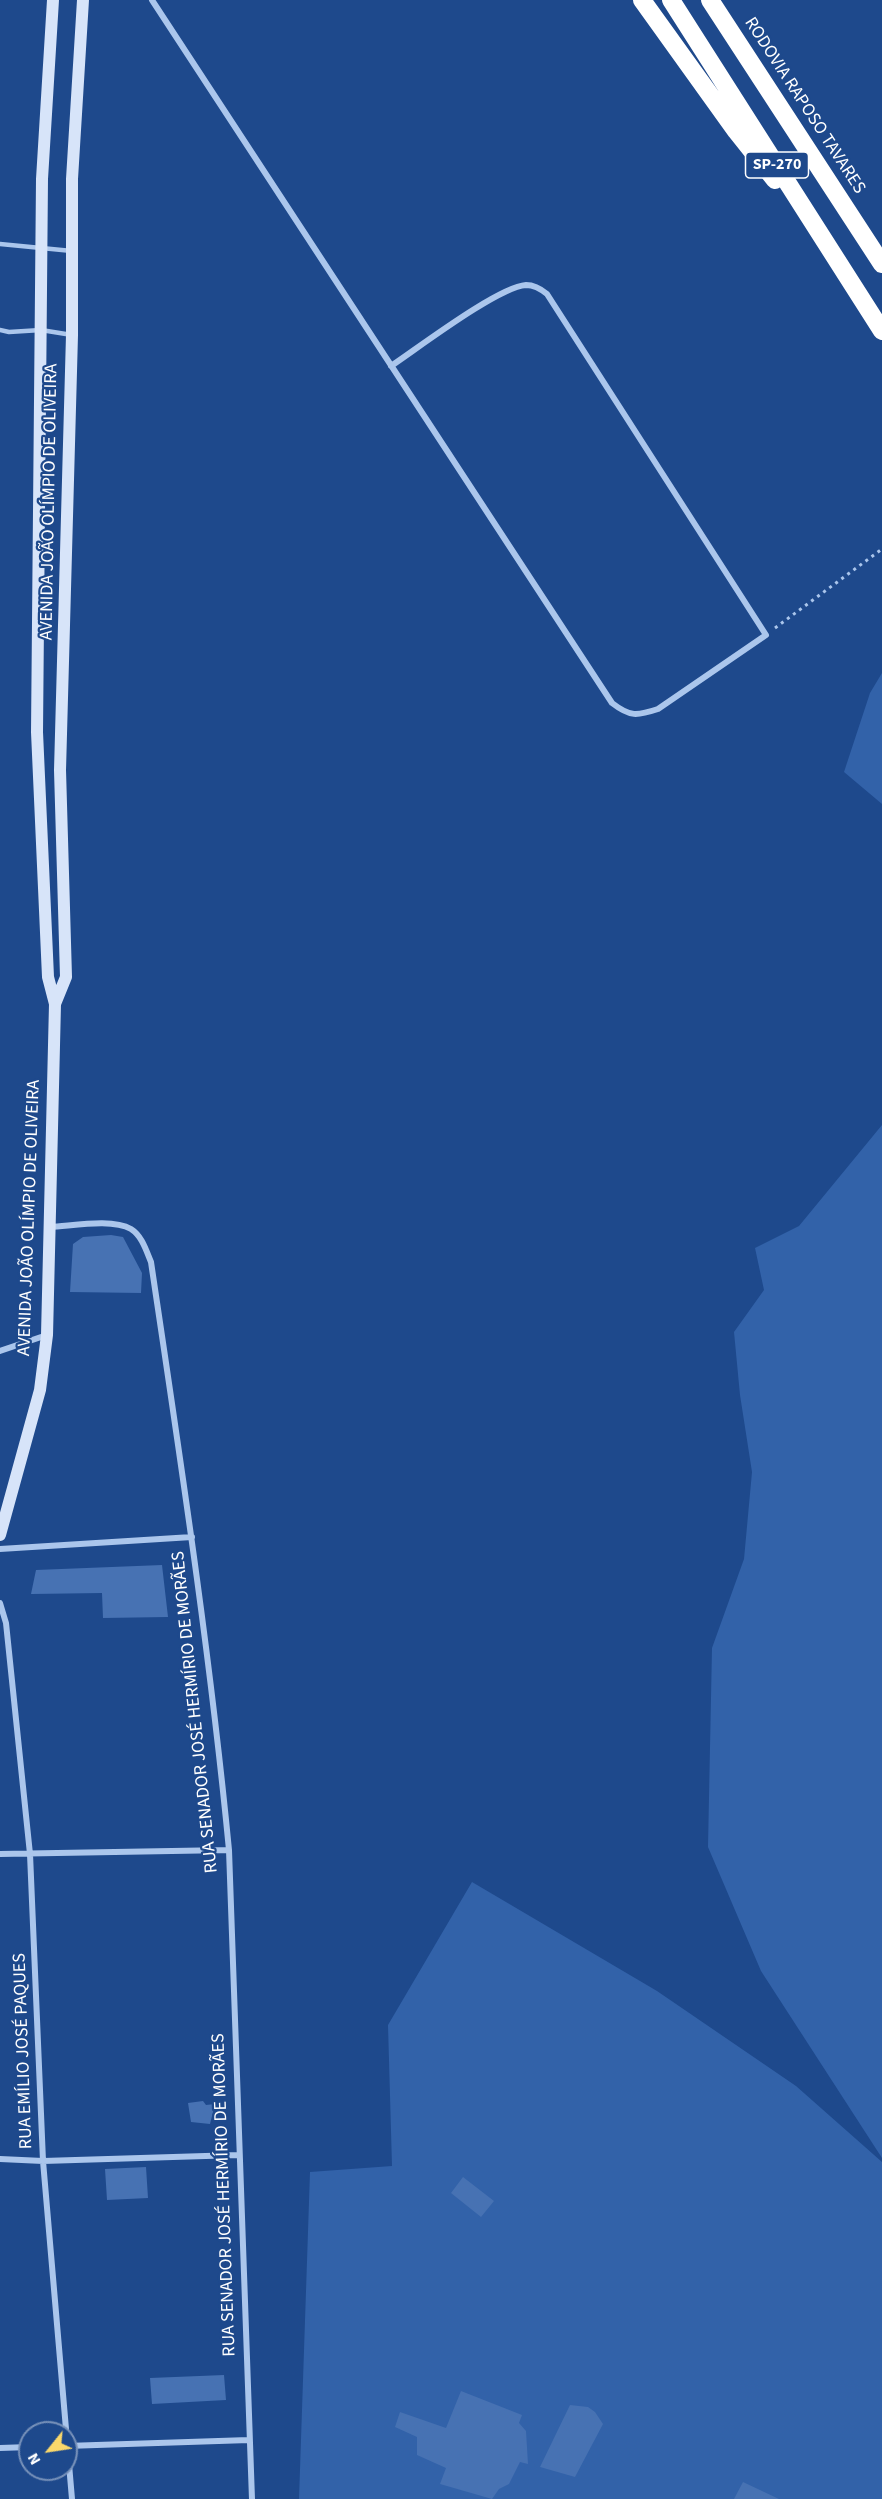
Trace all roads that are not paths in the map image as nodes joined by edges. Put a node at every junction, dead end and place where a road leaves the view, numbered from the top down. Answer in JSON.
{"nodes":[{"id":1,"x":53,"y":0,"type":"edge"},
{"id":2,"x":83,"y":0,"type":"edge"},
{"id":3,"x":152,"y":0,"type":"edge"},
{"id":4,"x":642,"y":0,"type":"edge"},
{"id":5,"x":671,"y":0,"type":"edge"},
{"id":6,"x":710,"y":0,"type":"edge"},
{"id":7,"x":0,"y":244,"type":"edge"},
{"id":8,"x":829,"y":247,"type":"junction"},
{"id":9,"x":40,"y":250,"type":"junction"},
{"id":10,"x":72,"y":251,"type":"junction"},
{"id":11,"x":882,"y":264,"type":"edge"},
{"id":12,"x":0,"y":330,"type":"edge"},
{"id":13,"x":41,"y":330,"type":"junction"},
{"id":14,"x":882,"y":331,"type":"edge"},
{"id":15,"x":72,"y":335,"type":"junction"},
{"id":16,"x":391,"y":366,"type":"junction"},
{"id":17,"x":56,"y":1004,"type":"junction"},
{"id":18,"x":49,"y":1227,"type":"junction"},
{"id":19,"x":47,"y":1335,"type":"junction"},
{"id":20,"x":0,"y":1352,"type":"edge"},
{"id":21,"x":0,"y":1535,"type":"edge"},
{"id":22,"x":192,"y":1537,"type":"junction"},
{"id":23,"x":0,"y":1549,"type":"edge"},
{"id":24,"x":0,"y":1603,"type":"edge"},
{"id":25,"x":228,"y":1850,"type":"junction"},
{"id":26,"x":0,"y":1854,"type":"edge"},
{"id":27,"x":30,"y":1854,"type":"junction"},
{"id":28,"x":238,"y":2155,"type":"junction"},
{"id":29,"x":0,"y":2159,"type":"edge"},
{"id":30,"x":43,"y":2161,"type":"junction"},
{"id":31,"x":65,"y":2421,"type":"edge"},
{"id":32,"x":249,"y":2440,"type":"junction"},
{"id":33,"x":78,"y":2445,"type":"edge"},
{"id":34,"x":18,"y":2447,"type":"edge"},
{"id":35,"x":0,"y":2448,"type":"edge"},
{"id":36,"x":70,"y":2481,"type":"edge"},
{"id":37,"x":72,"y":2499,"type":"edge"},
{"id":38,"x":252,"y":2499,"type":"edge"}],
"edges":[{"from":1,"to":9,"type":"main road","name":"AVENIDA JOÃO OLÍMPIO DE OLIVEIRA"},
{"from":2,"to":10,"type":"main road","name":"AVENIDA JOÃO OLÍMPIO DE OLIVEIRA"},
{"from":3,"to":16,"type":"street"},
{"from":4,"to":8,"type":"highway"},
{"from":5,"to":8,"type":"highway","number":"SP-270"},
{"from":6,"to":11,"type":"highway","name":"RODOVIA RAPOSO TAVARES","number":"SP-270"},
{"from":7,"to":9,"type":"lane"},
{"from":8,"to":14,"type":"highway","number":"SP-270"},
{"from":9,"to":10,"type":"lane"},
{"from":9,"to":13,"type":"main road","name":"AVENIDA JOÃO OLÍMPIO DE OLIVEIRA"},
{"from":10,"to":15,"type":"main road","name":"AVENIDA JOÃO OLÍMPIO DE OLIVEIRA"},
{"from":12,"to":13,"type":"lane"},
{"from":13,"to":15,"type":"lane"},
{"from":13,"to":17,"type":"main road","name":"AVENIDA JOÃO OLÍMPIO DE OLIVEIRA"},
{"from":15,"to":17,"type":"main road","name":"AVENIDA JOÃO OLÍMPIO DE OLIVEIRA"},
{"from":16,"to":16,"type":"street"},
{"from":17,"to":18,"type":"main road","name":"AVENIDA JOÃO OLÍMPIO DE OLIVEIRA"},
{"from":18,"to":19,"type":"main road","name":"AVENIDA JOÃO OLÍMPIO DE OLIVEIRA"},
{"from":18,"to":22,"type":"street","name":"RUA SENADOR JOSÉ HERMÍRIO DE MORÃES"},
{"from":19,"to":20,"type":"street"},
{"from":19,"to":21,"type":"main road","name":"AVENIDA JOÃO OLÍMPIO DE OLIVEIRA"},
{"from":22,"to":23,"type":"street"},
{"from":22,"to":25,"type":"street","name":"RUA SENADOR JOSÉ HERMÍRIO DE MORÃES"},
{"from":24,"to":27,"type":"street","name":"RUA EMÍLIO JOSÉ PAQUES"},
{"from":25,"to":27,"type":"street"},
{"from":25,"to":28,"type":"street","name":"RUA SENADOR JOSÉ HERMÍRIO DE MORÃES"},
{"from":26,"to":27,"type":"street"},
{"from":27,"to":30,"type":"street","name":"RUA EMÍLIO JOSÉ PAQUES"},
{"from":28,"to":30,"type":"street"},
{"from":28,"to":32,"type":"street","name":"RUA SENADOR JOSÉ HERMÍRIO DE MORÃES"},
{"from":29,"to":30,"type":"street"},
{"from":30,"to":31,"type":"street","name":"RUA EMÍLIO JOSÉ PAQUES"},
{"from":32,"to":33,"type":"street"},
{"from":32,"to":38,"type":"street","name":"RUA SENADOR JOSÉ HERMÍRIO DE MORÃES"},
{"from":34,"to":35,"type":"street"},
{"from":36,"to":37,"type":"street","name":"RUA EMÍLIO JOSÉ PAQUES"}]}
